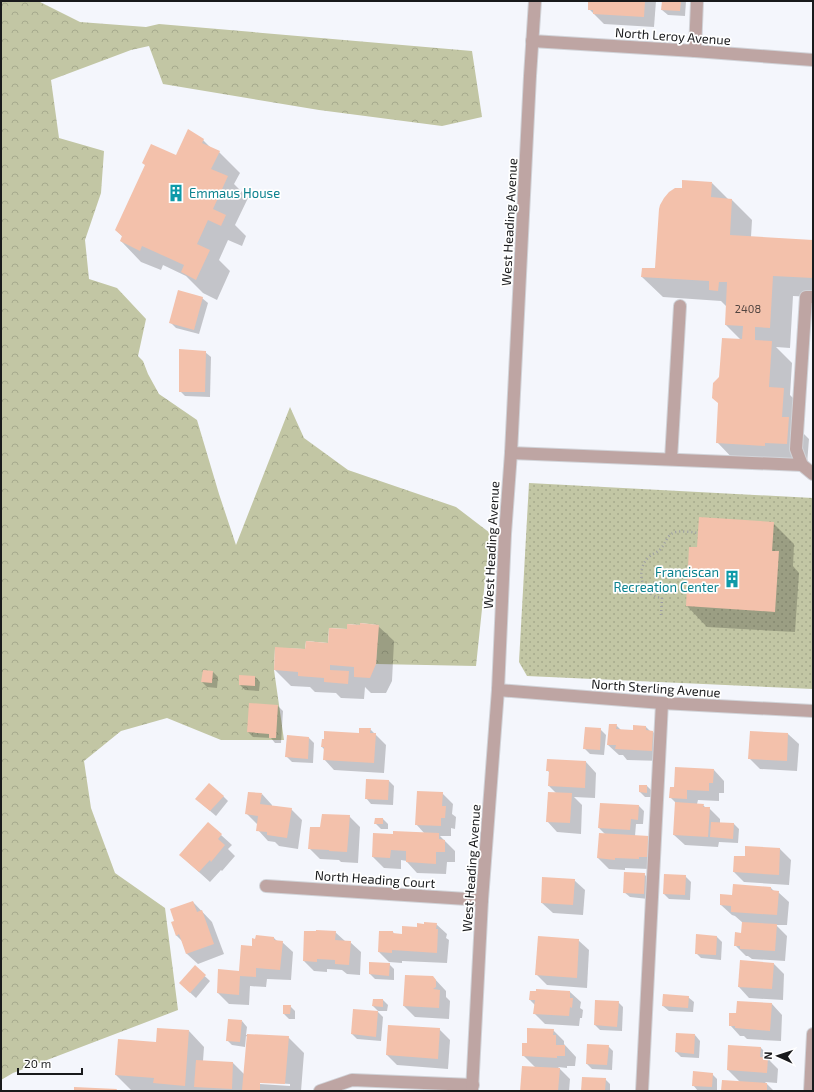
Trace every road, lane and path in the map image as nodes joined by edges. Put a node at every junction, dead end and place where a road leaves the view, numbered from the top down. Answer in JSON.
{"nodes":[{"id":1,"x":535,"y":1,"type":"edge"},
{"id":2,"x":698,"y":1,"type":"edge"},
{"id":3,"x":532,"y":41,"type":"junction"},
{"id":4,"x":695,"y":51,"type":"junction"},
{"id":5,"x":813,"y":60,"type":"edge"},
{"id":6,"x":813,"y":297,"type":"edge"},
{"id":7,"x":680,"y":306,"type":"dead end"},
{"id":8,"x":511,"y":453,"type":"junction"},
{"id":9,"x":671,"y":459,"type":"junction"},
{"id":10,"x":802,"y":465,"type":"junction"},
{"id":11,"x":813,"y":474,"type":"edge"},
{"id":12,"x":698,"y":533,"type":"dead end"},
{"id":13,"x":661,"y":615,"type":"dead end"},
{"id":14,"x":498,"y":690,"type":"junction"},
{"id":15,"x":662,"y":703,"type":"junction"},
{"id":16,"x":813,"y":711,"type":"edge"},
{"id":17,"x":266,"y":886,"type":"dead end"},
{"id":18,"x":482,"y":900,"type":"junction"},
{"id":19,"x":813,"y":1034,"type":"edge"},
{"id":20,"x":473,"y":1088,"type":"edge"},
{"id":21,"x":320,"y":1091,"type":"edge"},
{"id":22,"x":642,"y":1091,"type":"edge"},
{"id":23,"x":810,"y":1091,"type":"edge"}],
"edges":[{"from":1,"to":3,"type":"street","name":"West Heading Avenue"},
{"from":2,"to":4,"type":"street"},
{"from":3,"to":4,"type":"street","name":"North Leroy Avenue"},
{"from":3,"to":8,"type":"street","name":"West Heading Avenue"},
{"from":4,"to":5,"type":"street","name":"North Leroy Avenue"},
{"from":6,"to":10,"type":"street"},
{"from":7,"to":9,"type":"street"},
{"from":8,"to":9,"type":"street"},
{"from":8,"to":14,"type":"street","name":"West Heading Avenue"},
{"from":9,"to":10,"type":"street"},
{"from":10,"to":11,"type":"street"},
{"from":12,"to":13,"type":"path"},
{"from":14,"to":15,"type":"street","name":"North Sterling Avenue"},
{"from":14,"to":18,"type":"street","name":"West Heading Avenue"},
{"from":15,"to":16,"type":"street","name":"North Sterling Avenue"},
{"from":15,"to":22,"type":"street"},
{"from":17,"to":18,"type":"street","name":"North Heading Court"},
{"from":18,"to":20,"type":"street","name":"West Heading Avenue"},
{"from":19,"to":23,"type":"street"},
{"from":20,"to":21,"type":"street"}]}
